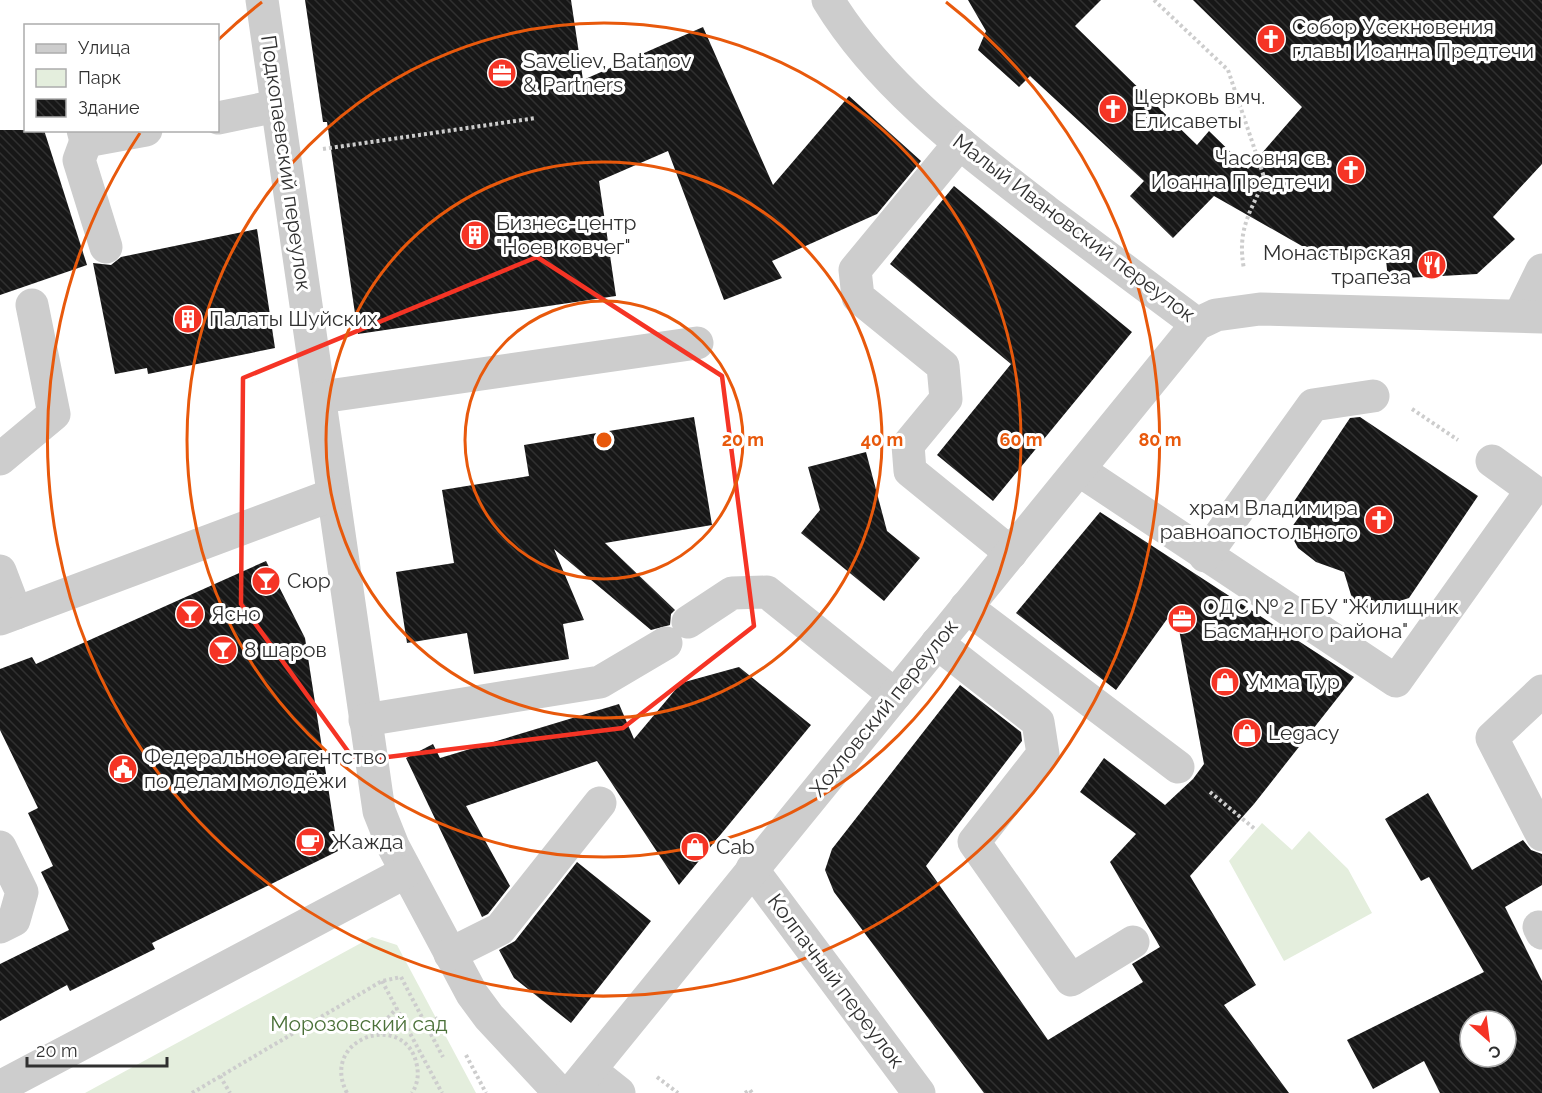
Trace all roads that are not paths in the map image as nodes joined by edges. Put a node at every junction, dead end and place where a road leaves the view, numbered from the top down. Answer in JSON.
{"nodes":[{"id":1,"x":262,"y":0,"type":"edge"},
{"id":2,"x":828,"y":0,"type":"edge"},
{"id":3,"x":277,"y":106,"type":"junction"},
{"id":4,"x":219,"y":118,"type":"edge"},
{"id":5,"x":125,"y":132,"type":"edge"},
{"id":6,"x":84,"y":136,"type":"edge"},
{"id":7,"x":960,"y":143,"type":"junction"},
{"id":8,"x":106,"y":247,"type":"dead end"},
{"id":9,"x":1542,"y":270,"type":"edge"},
{"id":10,"x":32,"y":305,"type":"dead end"},
{"id":11,"x":1531,"y":316,"type":"edge"},
{"id":12,"x":1197,"y":324,"type":"junction"},
{"id":13,"x":697,"y":342,"type":"dead end"},
{"id":14,"x":1372,"y":396,"type":"road end"},
{"id":15,"x":321,"y":397,"type":"junction"},
{"id":16,"x":0,"y":459,"type":"edge"},
{"id":17,"x":1492,"y":461,"type":"road end"},
{"id":18,"x":1078,"y":470,"type":"junction"},
{"id":19,"x":332,"y":495,"type":"junction"},
{"id":20,"x":1011,"y":553,"type":"junction"},
{"id":21,"x":1205,"y":556,"type":"junction"},
{"id":22,"x":0,"y":571,"type":"edge"},
{"id":23,"x":966,"y":607,"type":"junction"},
{"id":24,"x":8,"y":616,"type":"edge"},
{"id":25,"x":937,"y":643,"type":"junction"},
{"id":26,"x":1542,"y":691,"type":"edge"},
{"id":27,"x":895,"y":695,"type":"junction"},
{"id":28,"x":365,"y":720,"type":"junction"},
{"id":29,"x":1178,"y":767,"type":"dead end"},
{"id":30,"x":600,"y":803,"type":"dead end"},
{"id":31,"x":1542,"y":835,"type":"edge"},
{"id":32,"x":0,"y":847,"type":"edge"},
{"id":33,"x":752,"y":869,"type":"junction"},
{"id":34,"x":406,"y":872,"type":"junction"},
{"id":35,"x":0,"y":927,"type":"edge"},
{"id":36,"x":1133,"y":942,"type":"dead end"},
{"id":37,"x":450,"y":954,"type":"junction"},
{"id":38,"x":580,"y":1081,"type":"edge"},
{"id":39,"x":0,"y":1087,"type":"edge"},
{"id":40,"x":560,"y":1093,"type":"edge"},
{"id":41,"x":619,"y":1093,"type":"edge"},
{"id":42,"x":919,"y":1093,"type":"edge"}],
"edges":[{"from":1,"to":3,"type":"street","name":"Подкопаевский переулок"},
{"from":2,"to":7,"type":"street","name":"Малый Ивановский переулок"},
{"from":3,"to":4,"type":"street"},
{"from":3,"to":15,"type":"street","name":"Подкопаевский переулок"},
{"from":5,"to":6,"type":"street"},
{"from":6,"to":8,"type":"street"},
{"from":7,"to":12,"type":"street","name":"Малый Ивановский переулок"},
{"from":7,"to":20,"type":"street"},
{"from":9,"to":11,"type":"street"},
{"from":10,"to":16,"type":"street"},
{"from":11,"to":12,"type":"street","name":"Малый Ивановский переулок"},
{"from":12,"to":18,"type":"street","name":"Хохловский переулок"},
{"from":13,"to":15,"type":"street"},
{"from":14,"to":21,"type":"street"},
{"from":15,"to":19,"type":"street","name":"Подкопаевский переулок"},
{"from":17,"to":21,"type":"street"},
{"from":18,"to":20,"type":"street","name":"Хохловский переулок"},
{"from":18,"to":21,"type":"street"},
{"from":19,"to":24,"type":"street"},
{"from":19,"to":28,"type":"street","name":"Подкопаевский переулок"},
{"from":20,"to":23,"type":"street","name":"Хохловский переулок"},
{"from":22,"to":24,"type":"street"},
{"from":23,"to":25,"type":"street","name":"Хохловский переулок"},
{"from":23,"to":29,"type":"street"},
{"from":25,"to":27,"type":"street","name":"Хохловский переулок"},
{"from":25,"to":36,"type":"street"},
{"from":26,"to":31,"type":"street"},
{"from":27,"to":28,"type":"street"},
{"from":27,"to":33,"type":"street","name":"Хохловский переулок"},
{"from":28,"to":34,"type":"street","name":"Подкопаевский переулок"},
{"from":30,"to":37,"type":"street"},
{"from":32,"to":35,"type":"street"},
{"from":33,"to":38,"type":"street","name":"Хохловский переулок"},
{"from":33,"to":42,"type":"street","name":"Колпачный переулок"},
{"from":34,"to":37,"type":"street","name":"Подкопаевский переулок"},
{"from":34,"to":39,"type":"street"},
{"from":37,"to":40,"type":"street","name":"Подкопаевский переулок"},
{"from":38,"to":41,"type":"street"}]}
